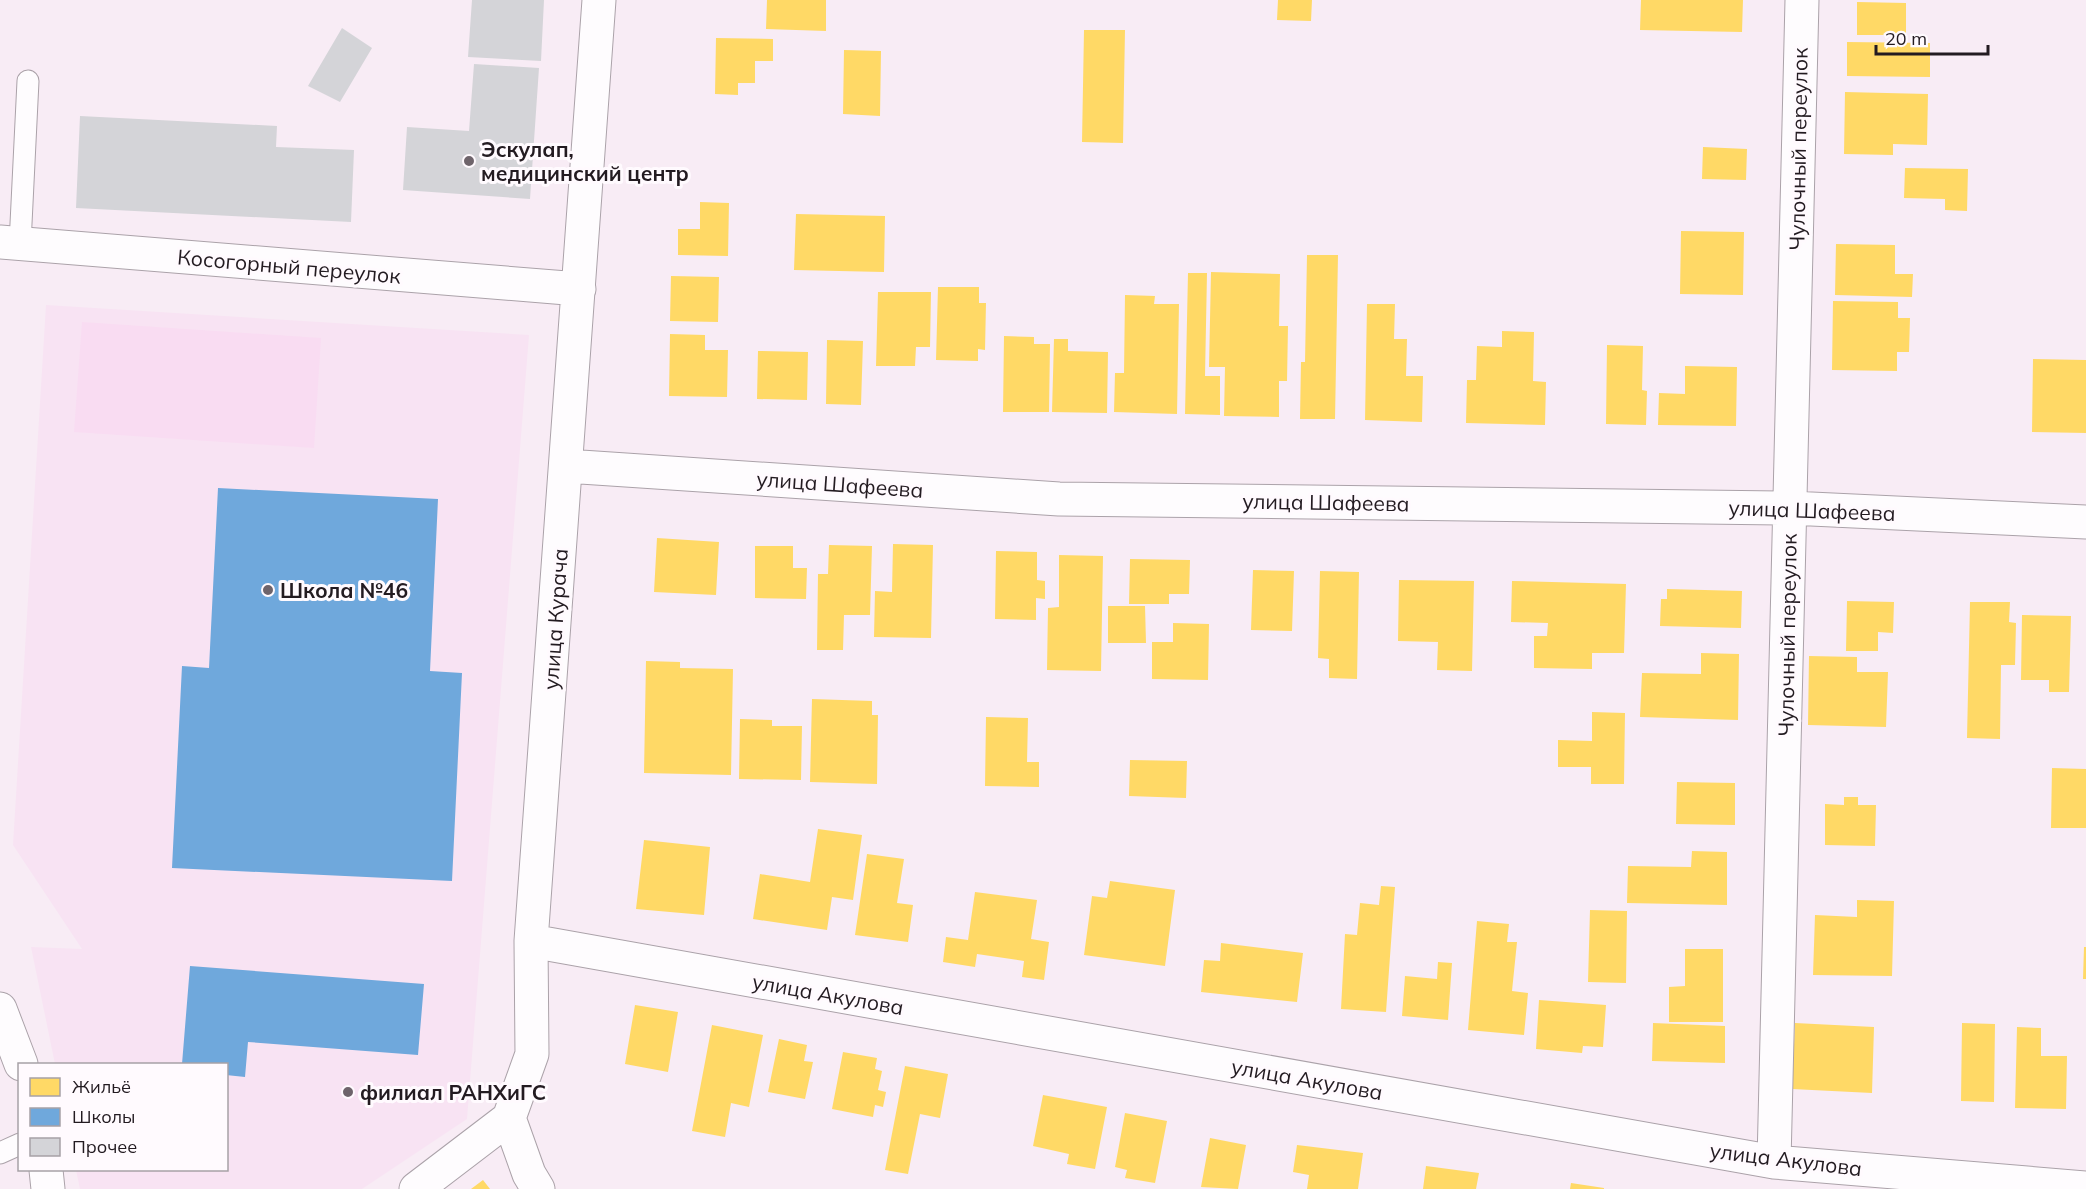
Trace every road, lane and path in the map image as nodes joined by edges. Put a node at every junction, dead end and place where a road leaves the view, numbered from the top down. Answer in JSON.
{"nodes":[{"id":1,"x":599,"y":0,"type":"edge"},
{"id":2,"x":1802,"y":0,"type":"edge"},
{"id":3,"x":28,"y":81,"type":"dead end"},
{"id":4,"x":10,"y":243,"type":"edge"},
{"id":5,"x":579,"y":289,"type":"junction"},
{"id":6,"x":566,"y":466,"type":"junction"},
{"id":7,"x":1790,"y":508,"type":"junction"},
{"id":8,"x":2086,"y":522,"type":"edge"},
{"id":9,"x":531,"y":941,"type":"junction"},
{"id":10,"x":0,"y":1009,"type":"edge"},
{"id":11,"x":20,"y":1063,"type":"edge"},
{"id":12,"x":509,"y":1118,"type":"junction"},
{"id":13,"x":18,"y":1145,"type":"edge"},
{"id":14,"x":0,"y":1153,"type":"edge"},
{"id":15,"x":1774,"y":1162,"type":"junction"},
{"id":16,"x":46,"y":1171,"type":"edge"},
{"id":17,"x":2086,"y":1188,"type":"edge"},
{"id":18,"x":48,"y":1189,"type":"edge"},
{"id":19,"x":416,"y":1189,"type":"edge"},
{"id":20,"x":538,"y":1189,"type":"edge"}],
"edges":[{"from":1,"to":5,"type":"street","name":"улица Курача"},
{"from":2,"to":7,"type":"street","name":"Чулочный переулок"},
{"from":3,"to":4,"type":"lane"},
{"from":4,"to":5,"type":"street","name":"Косогорный переулок"},
{"from":5,"to":6,"type":"street","name":"улица Курача"},
{"from":6,"to":7,"type":"street","name":"улица Шафеева"},
{"from":6,"to":9,"type":"street","name":"улица Курача"},
{"from":7,"to":8,"type":"street","name":"улица Шафеева"},
{"from":7,"to":15,"type":"street","name":"Чулочный переулок"},
{"from":9,"to":12,"type":"street","name":"улица Курача"},
{"from":9,"to":15,"type":"street","name":"улица Акулова"},
{"from":10,"to":11,"type":"street"},
{"from":12,"to":19,"type":"street"},
{"from":12,"to":20,"type":"street"},
{"from":13,"to":14,"type":"lane"},
{"from":15,"to":17,"type":"street","name":"улица Акулова"},
{"from":16,"to":18,"type":"street"}]}
